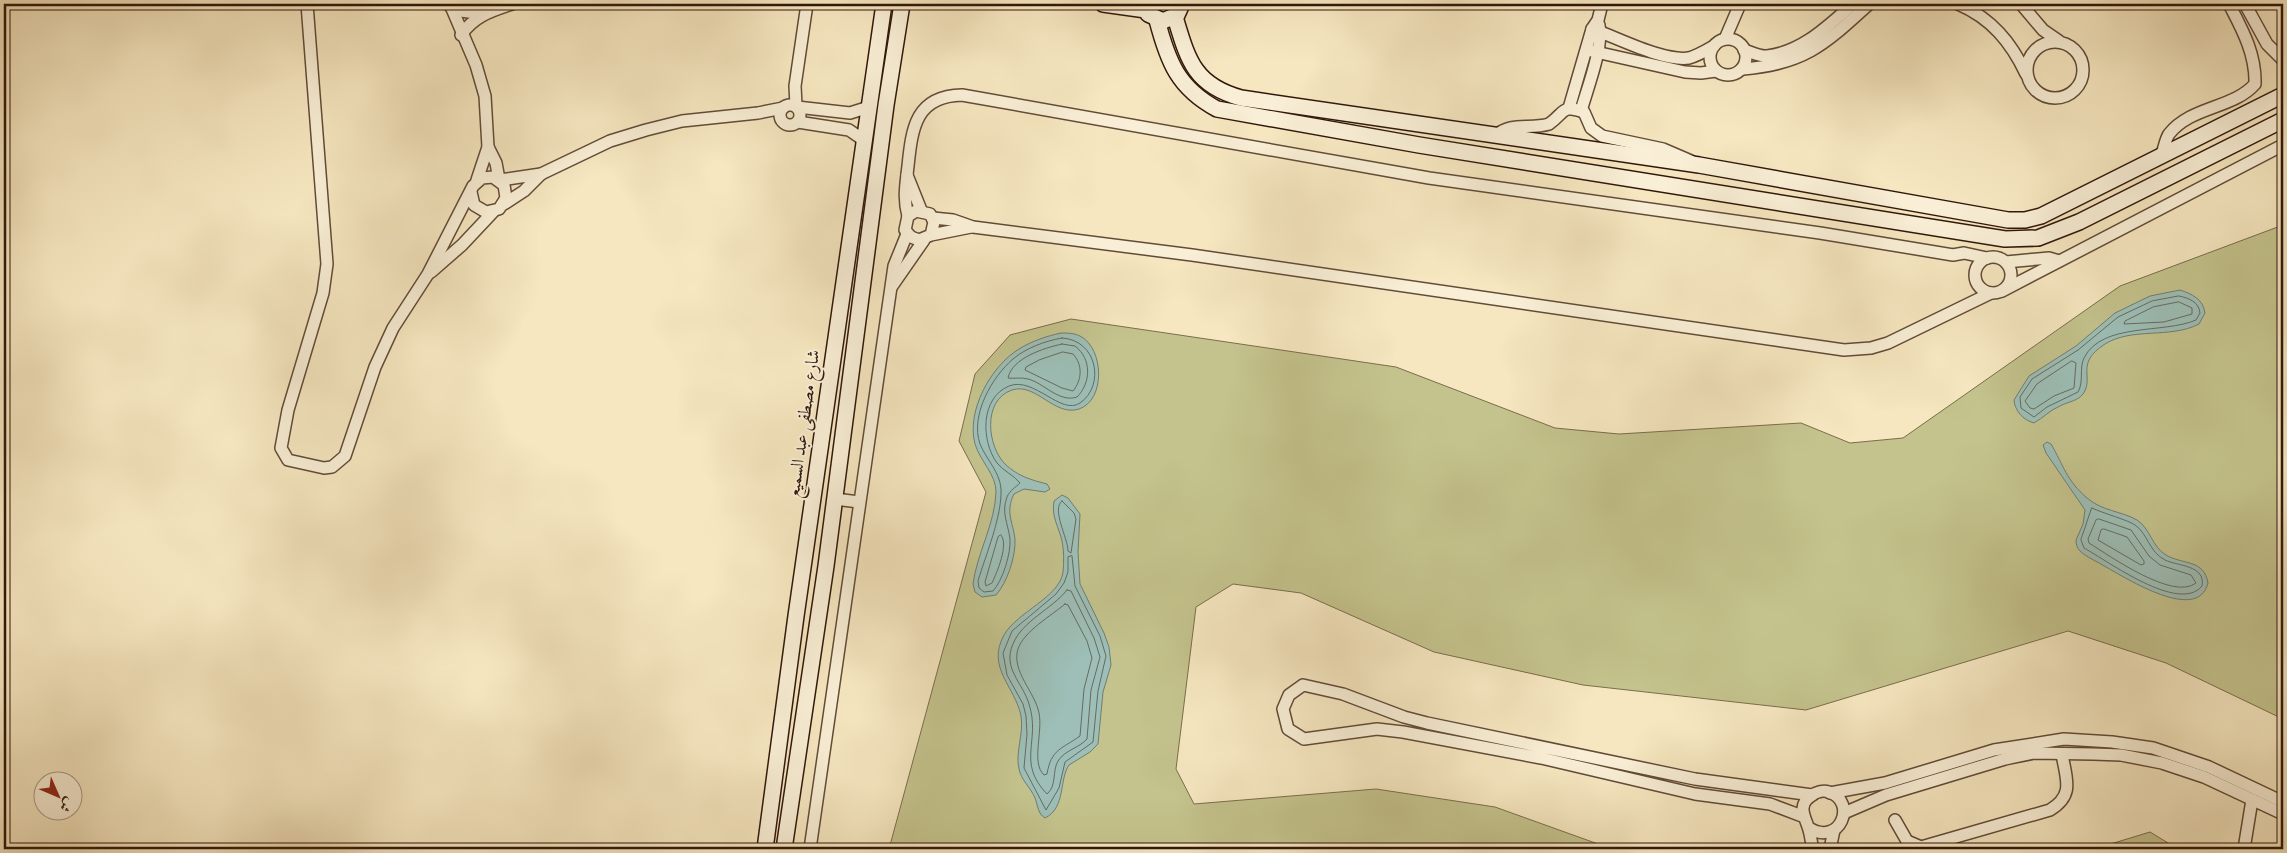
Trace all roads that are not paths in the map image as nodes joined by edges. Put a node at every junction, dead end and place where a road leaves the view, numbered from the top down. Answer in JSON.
{"nodes":[{"id":1,"x":307,"y":4,"type":"edge"},
{"id":2,"x":512,"y":4,"type":"edge"},
{"id":3,"x":807,"y":4,"type":"edge"},
{"id":4,"x":884,"y":4,"type":"edge"},
{"id":5,"x":902,"y":4,"type":"edge"},
{"id":6,"x":1102,"y":4,"type":"edge"},
{"id":7,"x":1602,"y":4,"type":"edge"},
{"id":8,"x":1740,"y":4,"type":"edge"},
{"id":9,"x":1853,"y":4,"type":"edge"},
{"id":10,"x":1869,"y":4,"type":"edge"},
{"id":11,"x":2021,"y":4,"type":"edge"},
{"id":12,"x":2229,"y":4,"type":"edge"},
{"id":13,"x":2245,"y":4,"type":"edge"},
{"id":14,"x":450,"y":5,"type":"edge"},
{"id":15,"x":1964,"y":5,"type":"edge"},
{"id":16,"x":1145,"y":7,"type":"edge"},
{"id":17,"x":1179,"y":10,"type":"edge"},
{"id":18,"x":483,"y":14,"type":"junction"},
{"id":19,"x":1157,"y":20,"type":"junction"},
{"id":20,"x":1597,"y":27,"type":"junction"},
{"id":21,"x":2258,"y":29,"type":"junction"},
{"id":22,"x":461,"y":35,"type":"junction"},
{"id":23,"x":2244,"y":35,"type":"junction"},
{"id":24,"x":1725,"y":39,"type":"junction"},
{"id":25,"x":2059,"y":41,"type":"junction"},
{"id":26,"x":1714,"y":46,"type":"junction"},
{"id":27,"x":1744,"y":50,"type":"junction"},
{"id":28,"x":1592,"y":51,"type":"junction"},
{"id":29,"x":2272,"y":51,"type":"junction"},
{"id":30,"x":2283,"y":60,"type":"edge"},
{"id":31,"x":2253,"y":61,"type":"junction"},
{"id":32,"x":1743,"y":69,"type":"junction"},
{"id":33,"x":1716,"y":71,"type":"junction"},
{"id":34,"x":2026,"y":74,"type":"junction"},
{"id":35,"x":2283,"y":95,"type":"edge"},
{"id":36,"x":790,"y":106,"type":"junction"},
{"id":37,"x":869,"y":107,"type":"junction"},
{"id":38,"x":1568,"y":108,"type":"junction"},
{"id":39,"x":1581,"y":111,"type":"junction"},
{"id":40,"x":758,"y":113,"type":"junction"},
{"id":41,"x":2283,"y":120,"type":"edge"},
{"id":42,"x":782,"y":121,"type":"junction"},
{"id":43,"x":798,"y":122,"type":"junction"},
{"id":44,"x":1430,"y":126,"type":"junction"},
{"id":45,"x":1495,"y":136,"type":"junction"},
{"id":46,"x":865,"y":141,"type":"junction"},
{"id":47,"x":2283,"y":145,"type":"edge"},
{"id":48,"x":1427,"y":146,"type":"junction"},
{"id":49,"x":488,"y":147,"type":"junction"},
{"id":50,"x":2161,"y":156,"type":"junction"},
{"id":51,"x":1699,"y":165,"type":"junction"},
{"id":52,"x":541,"y":174,"type":"junction"},
{"id":53,"x":907,"y":175,"type":"junction"},
{"id":54,"x":477,"y":180,"type":"junction"},
{"id":55,"x":499,"y":180,"type":"junction"},
{"id":56,"x":1694,"y":189,"type":"junction"},
{"id":57,"x":471,"y":192,"type":"junction"},
{"id":58,"x":504,"y":204,"type":"junction"},
{"id":59,"x":921,"y":210,"type":"junction"},
{"id":60,"x":493,"y":212,"type":"junction"},
{"id":61,"x":908,"y":216,"type":"junction"},
{"id":62,"x":933,"y":218,"type":"junction"},
{"id":63,"x":973,"y":227,"type":"junction"},
{"id":64,"x":908,"y":234,"type":"junction"},
{"id":65,"x":928,"y":237,"type":"junction"},
{"id":66,"x":1953,"y":255,"type":"junction"},
{"id":67,"x":1987,"y":258,"type":"junction"},
{"id":68,"x":2059,"y":261,"type":"junction"},
{"id":69,"x":2006,"y":262,"type":"junction"},
{"id":70,"x":1976,"y":268,"type":"junction"},
{"id":71,"x":428,"y":274,"type":"junction"},
{"id":72,"x":891,"y":287,"type":"junction"},
{"id":73,"x":1979,"y":287,"type":"junction"},
{"id":74,"x":1996,"y":292,"type":"junction"},
{"id":75,"x":1966,"y":306,"type":"junction"},
{"id":76,"x":835,"y":499,"type":"junction"},
{"id":77,"x":859,"y":502,"type":"junction"},
{"id":78,"x":826,"y":566,"type":"junction"},
{"id":79,"x":803,"y":568,"type":"junction"},
{"id":80,"x":796,"y":616,"type":"junction"},
{"id":81,"x":816,"y":621,"type":"junction"},
{"id":82,"x":1544,"y":746,"type":"junction"},
{"id":83,"x":2062,"y":754,"type":"junction"},
{"id":84,"x":1541,"y":758,"type":"junction"},
{"id":85,"x":2206,"y":772,"type":"junction"},
{"id":86,"x":1830,"y":793,"type":"junction"},
{"id":87,"x":1812,"y":794,"type":"junction"},
{"id":88,"x":2252,"y":800,"type":"junction"},
{"id":89,"x":2283,"y":802,"type":"edge"},
{"id":90,"x":1844,"y":813,"type":"junction"},
{"id":91,"x":2283,"y":814,"type":"edge"},
{"id":92,"x":1802,"y":816,"type":"junction"},
{"id":93,"x":1895,"y":820,"type":"dead end"},
{"id":94,"x":1809,"y":828,"type":"junction"},
{"id":95,"x":1834,"y":830,"type":"junction"},
{"id":96,"x":765,"y":849,"type":"edge"},
{"id":97,"x":784,"y":849,"type":"edge"},
{"id":98,"x":810,"y":849,"type":"edge"},
{"id":99,"x":1812,"y":849,"type":"edge"},
{"id":100,"x":1830,"y":849,"type":"edge"},
{"id":101,"x":2244,"y":849,"type":"edge"}],
"edges":[{"from":1,"to":71,"type":"street"},
{"from":2,"to":18,"type":"street"},
{"from":3,"to":36,"type":"street"},
{"from":4,"to":37,"type":"street","name":"شارع مصطفى عبد السميع"},
{"from":5,"to":76,"type":"street"},
{"from":6,"to":16,"type":"street"},
{"from":7,"to":20,"type":"street"},
{"from":8,"to":24,"type":"street"},
{"from":9,"to":27,"type":"street"},
{"from":10,"to":32,"type":"street"},
{"from":11,"to":25,"type":"street"},
{"from":12,"to":23,"type":"street"},
{"from":13,"to":21,"type":"street"},
{"from":14,"to":18,"type":"street"},
{"from":14,"to":22,"type":"street"},
{"from":15,"to":34,"type":"street"},
{"from":16,"to":19,"type":"street"},
{"from":17,"to":19,"type":"street"},
{"from":17,"to":44,"type":"street"},
{"from":18,"to":22,"type":"street"},
{"from":19,"to":48,"type":"street"},
{"from":20,"to":26,"type":"street"},
{"from":20,"to":28,"type":"street"},
{"from":21,"to":23,"type":"street"},
{"from":21,"to":29,"type":"street"},
{"from":22,"to":49,"type":"street"},
{"from":23,"to":31,"type":"street"},
{"from":24,"to":26,"type":"street"},
{"from":24,"to":27,"type":"street"},
{"from":25,"to":34,"type":"street"},
{"from":25,"to":34,"type":"street"},
{"from":26,"to":33,"type":"street"},
{"from":27,"to":32,"type":"street"},
{"from":28,"to":33,"type":"street"},
{"from":28,"to":38,"type":"street"},
{"from":28,"to":39,"type":"street"},
{"from":29,"to":30,"type":"street"},
{"from":29,"to":31,"type":"street"},
{"from":31,"to":50,"type":"street"},
{"from":32,"to":33,"type":"street"},
{"from":35,"to":50,"type":"street"},
{"from":36,"to":37,"type":"street"},
{"from":36,"to":40,"type":"street"},
{"from":36,"to":42,"type":"street"},
{"from":36,"to":43,"type":"street"},
{"from":37,"to":46,"type":"street","name":"شارع مصطفى عبد السميع"},
{"from":38,"to":39,"type":"street"},
{"from":38,"to":45,"type":"street"},
{"from":39,"to":51,"type":"street"},
{"from":40,"to":42,"type":"street"},
{"from":40,"to":52,"type":"street"},
{"from":41,"to":56,"type":"street"},
{"from":42,"to":43,"type":"street"},
{"from":43,"to":46,"type":"street"},
{"from":44,"to":45,"type":"street"},
{"from":44,"to":48,"type":"street"},
{"from":45,"to":51,"type":"street"},
{"from":46,"to":79,"type":"street","name":"شارع مصطفى عبد السميع"},
{"from":47,"to":68,"type":"street"},
{"from":48,"to":56,"type":"street"},
{"from":49,"to":54,"type":"street"},
{"from":49,"to":55,"type":"street"},
{"from":50,"to":51,"type":"street"},
{"from":51,"to":56,"type":"street"},
{"from":52,"to":55,"type":"street"},
{"from":52,"to":58,"type":"street"},
{"from":53,"to":59,"type":"street"},
{"from":53,"to":61,"type":"street"},
{"from":53,"to":66,"type":"street"},
{"from":54,"to":55,"type":"street"},
{"from":54,"to":57,"type":"street"},
{"from":55,"to":58,"type":"street"},
{"from":57,"to":60,"type":"street"},
{"from":57,"to":71,"type":"street"},
{"from":58,"to":60,"type":"street"},
{"from":59,"to":61,"type":"street"},
{"from":59,"to":62,"type":"street"},
{"from":60,"to":71,"type":"street"},
{"from":61,"to":64,"type":"street"},
{"from":62,"to":63,"type":"street"},
{"from":62,"to":65,"type":"street"},
{"from":63,"to":65,"type":"street"},
{"from":63,"to":75,"type":"street"},
{"from":64,"to":65,"type":"street"},
{"from":64,"to":72,"type":"street"},
{"from":65,"to":72,"type":"street"},
{"from":66,"to":67,"type":"street"},
{"from":66,"to":70,"type":"street"},
{"from":67,"to":69,"type":"street"},
{"from":67,"to":70,"type":"street"},
{"from":68,"to":69,"type":"street"},
{"from":68,"to":74,"type":"street"},
{"from":69,"to":74,"type":"street"},
{"from":70,"to":73,"type":"street"},
{"from":72,"to":77,"type":"street"},
{"from":73,"to":74,"type":"street"},
{"from":73,"to":75,"type":"street"},
{"from":74,"to":75,"type":"street"},
{"from":76,"to":77,"type":"street"},
{"from":76,"to":78,"type":"street"},
{"from":77,"to":98,"type":"street"},
{"from":78,"to":79,"type":"street"},
{"from":78,"to":81,"type":"street"},
{"from":79,"to":80,"type":"street","name":"شارع مصطفى عبد السميع"},
{"from":80,"to":81,"type":"street"},
{"from":80,"to":96,"type":"street","name":"شارع مصطفى عبد السميع"},
{"from":81,"to":97,"type":"street"},
{"from":82,"to":84,"type":"street"},
{"from":82,"to":84,"type":"street"},
{"from":82,"to":87,"type":"street"},
{"from":83,"to":85,"type":"street"},
{"from":83,"to":90,"type":"street"},
{"from":83,"to":93,"type":"street"},
{"from":84,"to":92,"type":"street"},
{"from":85,"to":86,"type":"street"},
{"from":85,"to":88,"type":"street"},
{"from":85,"to":89,"type":"street"},
{"from":86,"to":87,"type":"street"},
{"from":86,"to":90,"type":"street"},
{"from":87,"to":92,"type":"street"},
{"from":88,"to":91,"type":"street"},
{"from":88,"to":101,"type":"street"},
{"from":90,"to":95,"type":"street"},
{"from":92,"to":94,"type":"street"},
{"from":94,"to":95,"type":"street"},
{"from":94,"to":99,"type":"street"},
{"from":95,"to":100,"type":"street"}]}
